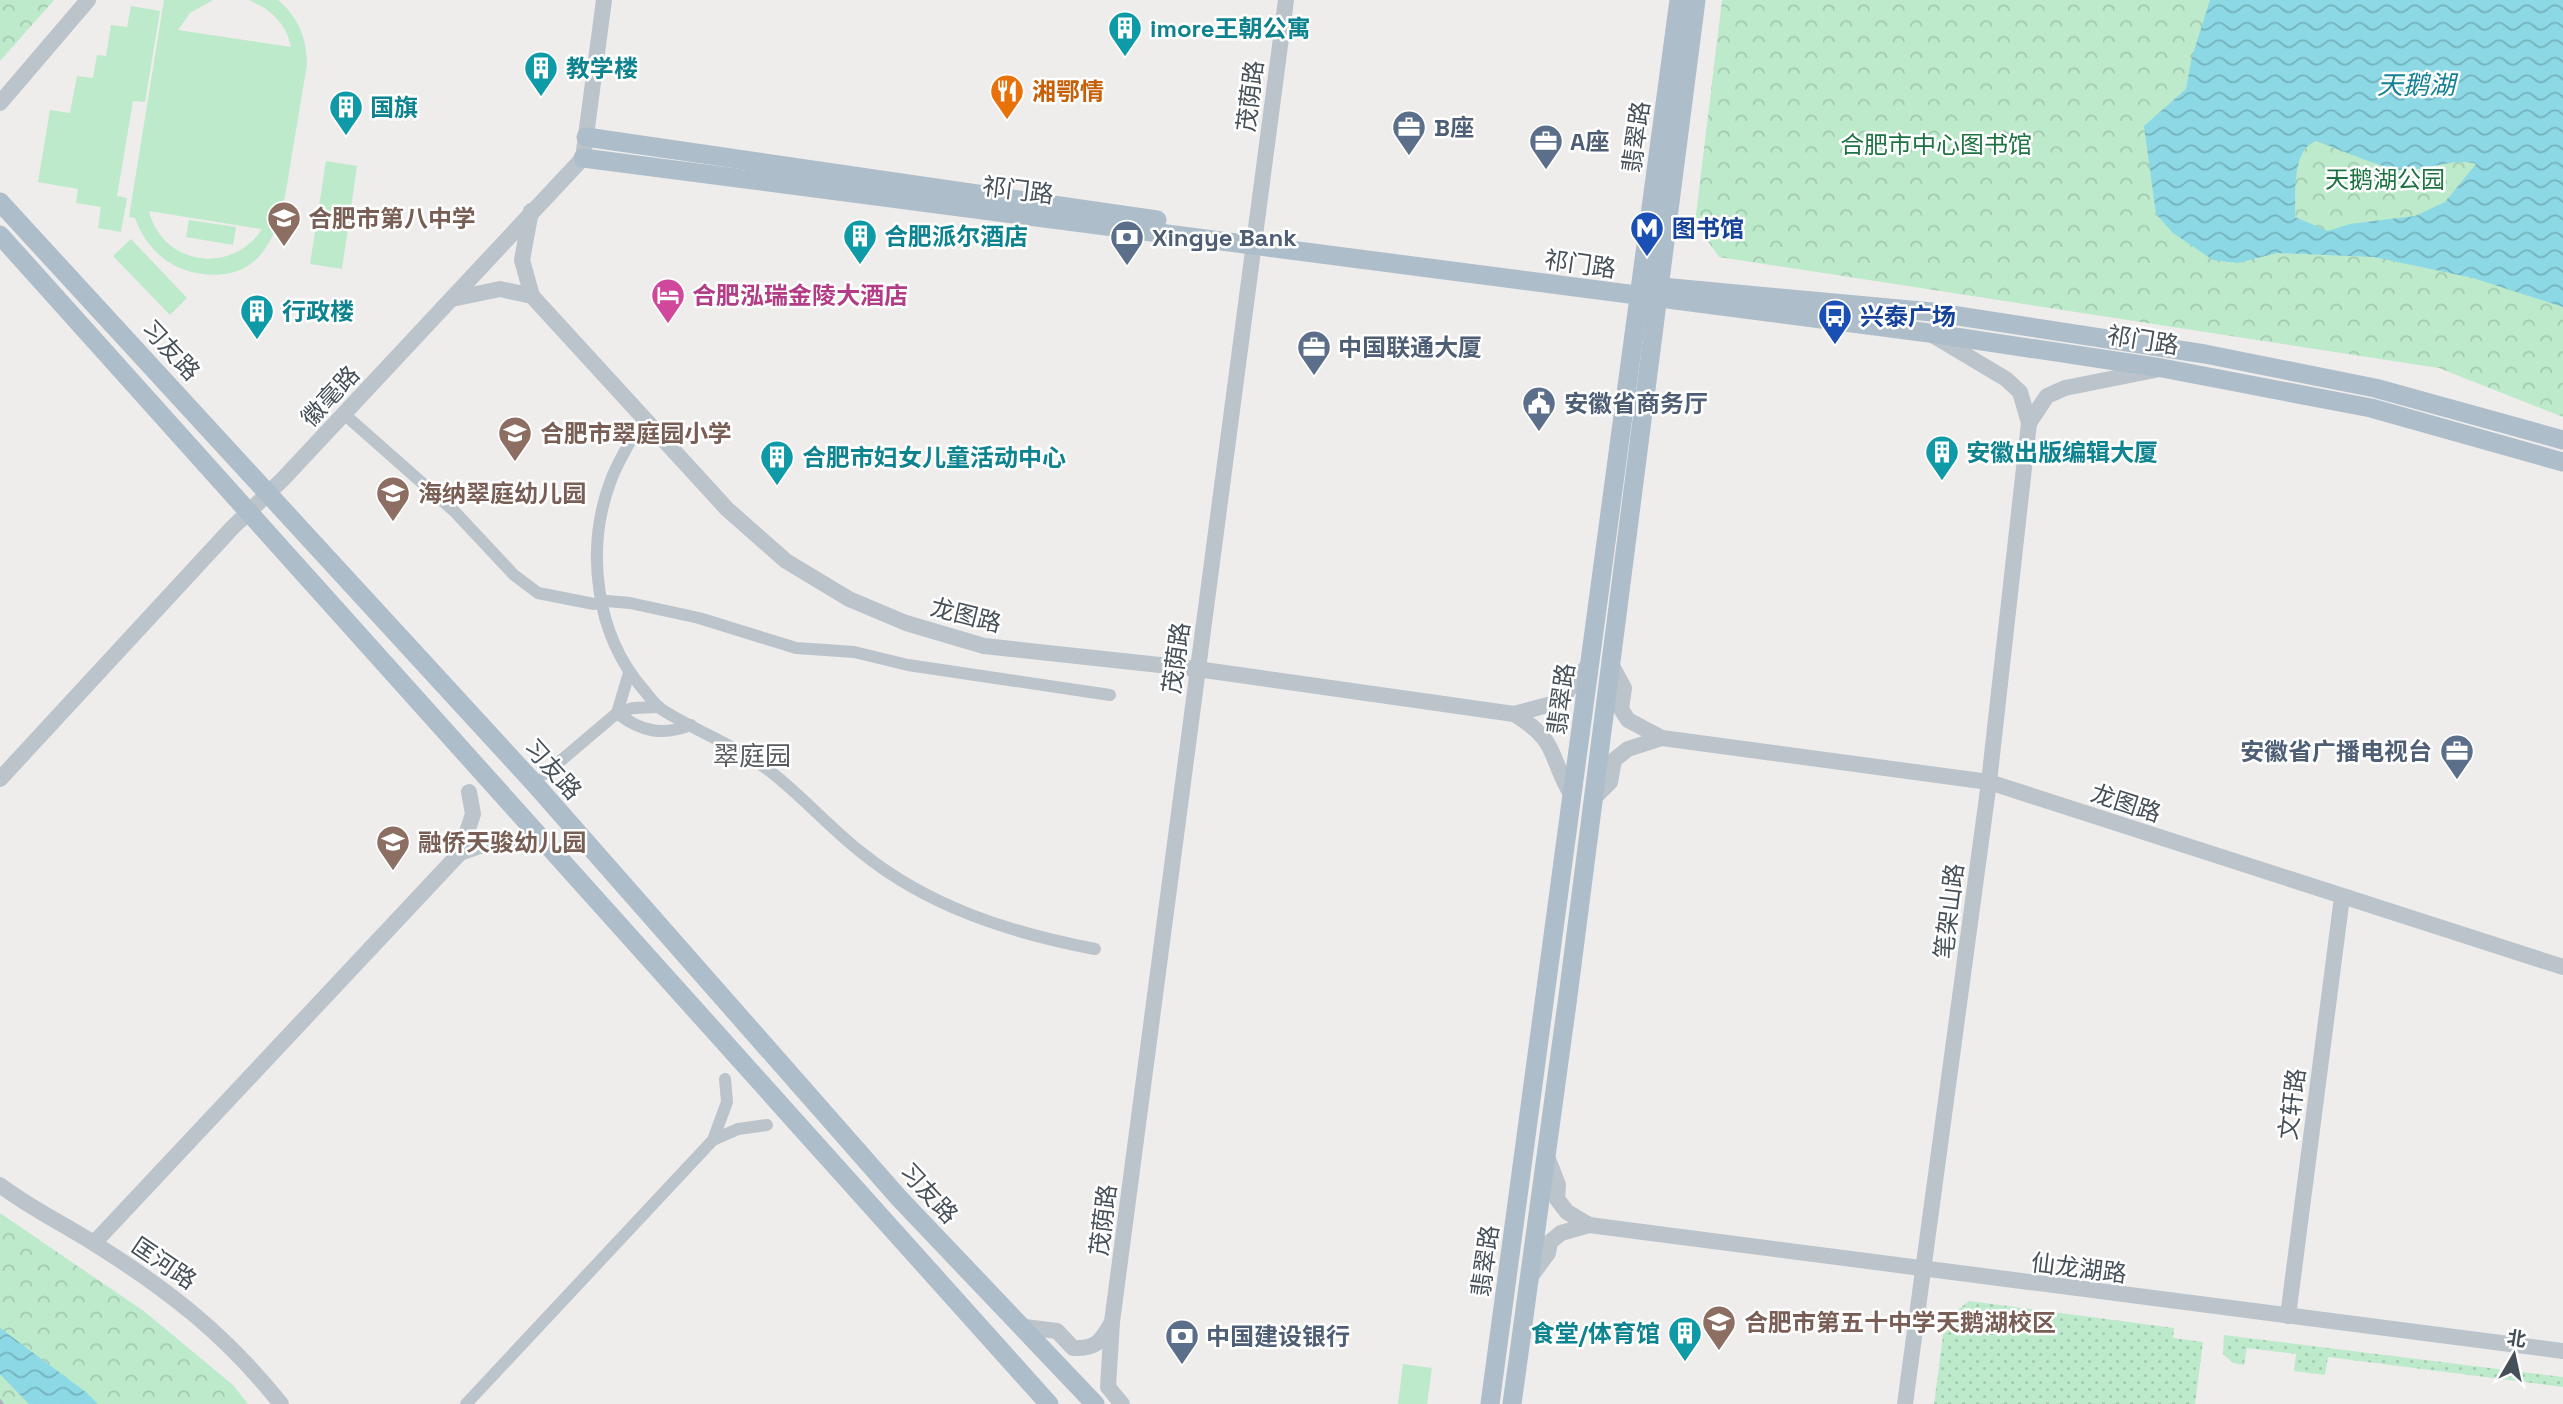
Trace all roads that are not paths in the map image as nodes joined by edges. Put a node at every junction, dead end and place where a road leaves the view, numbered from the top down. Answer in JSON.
{"nodes":[{"id":1,"x":88,"y":0,"type":"edge"},
{"id":2,"x":604,"y":0,"type":"edge"},
{"id":3,"x":1286,"y":0,"type":"edge"},
{"id":4,"x":1679,"y":0,"type":"edge"},
{"id":5,"x":1696,"y":0,"type":"edge"},
{"id":6,"x":0,"y":103,"type":"edge"},
{"id":7,"x":586,"y":137,"type":"junction"},
{"id":8,"x":583,"y":158,"type":"junction"},
{"id":9,"x":0,"y":202,"type":"edge"},
{"id":10,"x":531,"y":211,"type":"junction"},
{"id":11,"x":0,"y":235,"type":"edge"},
{"id":12,"x":1254,"y":239,"type":"junction"},
{"id":13,"x":1649,"y":292,"type":"junction"},
{"id":14,"x":533,"y":296,"type":"junction"},
{"id":15,"x":452,"y":299,"type":"junction"},
{"id":16,"x":1929,"y":333,"type":"junction"},
{"id":17,"x":2162,"y":368,"type":"junction"},
{"id":18,"x":344,"y":414,"type":"junction"},
{"id":19,"x":643,"y":419,"type":"junction"},
{"id":20,"x":2029,"y":423,"type":"junction"},
{"id":21,"x":2563,"y":440,"type":"edge"},
{"id":22,"x":2563,"y":462,"type":"edge"},
{"id":23,"x":270,"y":492,"type":"junction"},
{"id":24,"x":247,"y":513,"type":"junction"},
{"id":25,"x":602,"y":602,"type":"junction"},
{"id":26,"x":1590,"y":662,"type":"junction"},
{"id":27,"x":1611,"y":664,"type":"junction"},
{"id":28,"x":1197,"y":669,"type":"junction"},
{"id":29,"x":629,"y":673,"type":"junction"},
{"id":30,"x":1110,"y":695,"type":"dead end"},
{"id":31,"x":659,"y":707,"type":"junction"},
{"id":32,"x":617,"y":713,"type":"junction"},
{"id":33,"x":1514,"y":715,"type":"junction"},
{"id":34,"x":691,"y":725,"type":"junction"},
{"id":35,"x":1662,"y":738,"type":"junction"},
{"id":36,"x":545,"y":774,"type":"dead end"},
{"id":37,"x":0,"y":779,"type":"edge"},
{"id":38,"x":1989,"y":782,"type":"junction"},
{"id":39,"x":469,"y":792,"type":"dead end"},
{"id":40,"x":1572,"y":796,"type":"junction"},
{"id":41,"x":1594,"y":798,"type":"junction"},
{"id":42,"x":517,"y":844,"type":"dead end"},
{"id":43,"x":460,"y":853,"type":"junction"},
{"id":44,"x":2342,"y":897,"type":"junction"},
{"id":45,"x":1095,"y":949,"type":"dead end"},
{"id":46,"x":2563,"y":967,"type":"edge"},
{"id":47,"x":725,"y":1079,"type":"dead end"},
{"id":48,"x":767,"y":1125,"type":"dead end"},
{"id":49,"x":713,"y":1140,"type":"junction"},
{"id":50,"x":1546,"y":1154,"type":"junction"},
{"id":51,"x":0,"y":1185,"type":"edge"},
{"id":52,"x":1589,"y":1225,"type":"junction"},
{"id":53,"x":94,"y":1243,"type":"junction"},
{"id":54,"x":1926,"y":1270,"type":"junction"},
{"id":55,"x":1529,"y":1279,"type":"junction"},
{"id":56,"x":2288,"y":1316,"type":"junction"},
{"id":57,"x":1112,"y":1322,"type":"junction"},
{"id":58,"x":1025,"y":1327,"type":"junction"},
{"id":59,"x":2563,"y":1351,"type":"edge"},
{"id":60,"x":281,"y":1404,"type":"edge"},
{"id":61,"x":466,"y":1404,"type":"edge"},
{"id":62,"x":1049,"y":1404,"type":"edge"},
{"id":63,"x":1095,"y":1404,"type":"edge"},
{"id":64,"x":1122,"y":1404,"type":"edge"},
{"id":65,"x":1490,"y":1404,"type":"edge"},
{"id":66,"x":1512,"y":1404,"type":"edge"},
{"id":67,"x":1905,"y":1404,"type":"edge"}],
"edges":[{"from":1,"to":6,"type":"street"},
{"from":2,"to":7,"type":"street"},
{"from":3,"to":12,"type":"street","name":"茂荫路"},
{"from":4,"to":13,"type":"main road","name":"翡翠路"},
{"from":5,"to":13,"type":"main road","name":"翡翠路"},
{"from":7,"to":8,"type":"street"},
{"from":7,"to":12,"type":"main road","name":"祁门路"},
{"from":8,"to":10,"type":"street","name":"徽毫路"},
{"from":8,"to":12,"type":"main road","name":"祁门路"},
{"from":9,"to":23,"type":"main road","name":"习友路"},
{"from":10,"to":14,"type":"street"},
{"from":10,"to":15,"type":"street","name":"徽毫路"},
{"from":11,"to":24,"type":"main road","name":"习友路"},
{"from":12,"to":13,"type":"main road","name":"祁门路"},
{"from":12,"to":28,"type":"street","name":"茂荫路"},
{"from":13,"to":16,"type":"main road","name":"祁门路"},
{"from":13,"to":21,"type":"main road","name":"祁门路"},
{"from":13,"to":26,"type":"main road","name":"翡翠路"},
{"from":13,"to":27,"type":"main road","name":"翡翠路"},
{"from":14,"to":15,"type":"street"},
{"from":14,"to":19,"type":"street","name":"龙图路"},
{"from":15,"to":18,"type":"street","name":"徽毫路"},
{"from":16,"to":17,"type":"main road","name":"祁门路"},
{"from":16,"to":20,"type":"street"},
{"from":17,"to":20,"type":"street"},
{"from":17,"to":22,"type":"main road","name":"祁门路"},
{"from":18,"to":23,"type":"street","name":"徽毫路"},
{"from":18,"to":25,"type":"street"},
{"from":19,"to":25,"type":"street"},
{"from":19,"to":28,"type":"street","name":"龙图路"},
{"from":20,"to":38,"type":"street","name":"笔架山路"},
{"from":23,"to":24,"type":"street","name":"徽毫路"},
{"from":23,"to":58,"type":"main road","name":"习友路"},
{"from":24,"to":37,"type":"street","name":"徽毫路"},
{"from":24,"to":62,"type":"main road","name":"习友路"},
{"from":25,"to":29,"type":"street"},
{"from":25,"to":30,"type":"street"},
{"from":26,"to":33,"type":"street"},
{"from":26,"to":40,"type":"main road","name":"翡翠路"},
{"from":27,"to":35,"type":"street"},
{"from":27,"to":41,"type":"main road","name":"翡翠路"},
{"from":28,"to":33,"type":"street","name":"龙图路"},
{"from":28,"to":57,"type":"street","name":"茂荫路"},
{"from":29,"to":31,"type":"street"},
{"from":29,"to":32,"type":"street"},
{"from":31,"to":32,"type":"street"},
{"from":31,"to":34,"type":"street"},
{"from":32,"to":34,"type":"street"},
{"from":32,"to":36,"type":"street"},
{"from":33,"to":40,"type":"street"},
{"from":34,"to":45,"type":"street"},
{"from":35,"to":38,"type":"street","name":"龙图路"},
{"from":35,"to":41,"type":"street"},
{"from":38,"to":44,"type":"street","name":"龙图路"},
{"from":38,"to":54,"type":"street","name":"笔架山路"},
{"from":39,"to":43,"type":"street"},
{"from":40,"to":65,"type":"main road","name":"翡翠路"},
{"from":41,"to":50,"type":"main road","name":"翡翠路"},
{"from":42,"to":43,"type":"street"},
{"from":43,"to":53,"type":"street"},
{"from":44,"to":46,"type":"street","name":"龙图路"},
{"from":44,"to":56,"type":"street","name":"文轩路"},
{"from":47,"to":49,"type":"street"},
{"from":48,"to":49,"type":"street"},
{"from":49,"to":61,"type":"street"},
{"from":50,"to":52,"type":"street"},
{"from":50,"to":55,"type":"main road","name":"翡翠路"},
{"from":51,"to":53,"type":"street","name":"匡河路"},
{"from":52,"to":54,"type":"street","name":"仙龙湖路"},
{"from":52,"to":55,"type":"street"},
{"from":53,"to":60,"type":"street","name":"匡河路"},
{"from":54,"to":56,"type":"street","name":"仙龙湖路"},
{"from":54,"to":67,"type":"street","name":"笔架山路"},
{"from":55,"to":66,"type":"main road","name":"翡翠路"},
{"from":56,"to":59,"type":"street","name":"仙龙湖路"},
{"from":57,"to":58,"type":"street"},
{"from":57,"to":64,"type":"street","name":"茂荫路"},
{"from":58,"to":63,"type":"main road","name":"习友路"}]}
